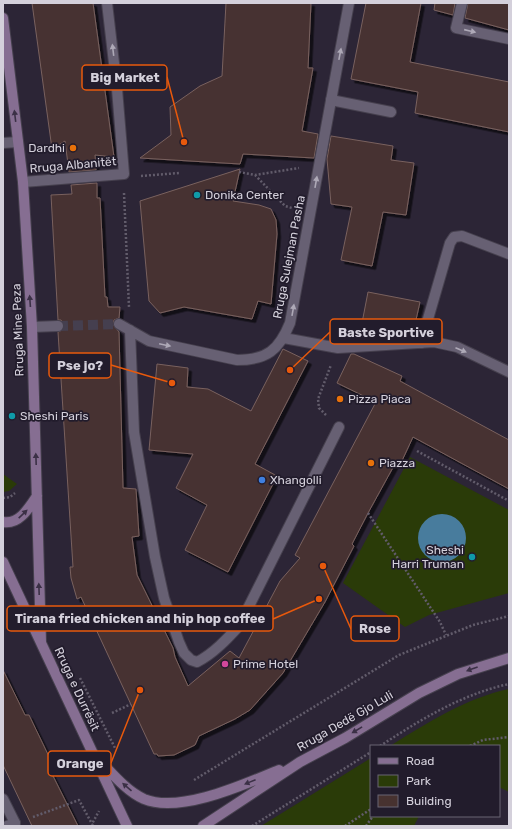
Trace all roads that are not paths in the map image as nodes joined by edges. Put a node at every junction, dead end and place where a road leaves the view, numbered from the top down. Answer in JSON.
{"nodes":[{"id":1,"x":107,"y":3,"type":"edge"},
{"id":2,"x":349,"y":3,"type":"edge"},
{"id":3,"x":462,"y":3,"type":"edge"},
{"id":4,"x":3,"y":18,"type":"edge"},
{"id":5,"x":509,"y":39,"type":"edge"},
{"id":6,"x":331,"y":100,"type":"junction"},
{"id":7,"x":391,"y":112,"type":"dead end"},
{"id":8,"x":18,"y":142,"type":"junction"},
{"id":9,"x":3,"y":143,"type":"edge"},
{"id":10,"x":23,"y":182,"type":"junction"},
{"id":11,"x":509,"y":254,"type":"edge"},
{"id":12,"x":119,"y":324,"type":"tunnel mouth"},
{"id":13,"x":58,"y":326,"type":"tunnel mouth"},
{"id":14,"x":32,"y":327,"type":"junction"},
{"id":15,"x":130,"y":330,"type":"junction"},
{"id":16,"x":284,"y":338,"type":"junction"},
{"id":17,"x":420,"y":343,"type":"junction"},
{"id":18,"x":509,"y":372,"type":"edge"},
{"id":19,"x":339,"y":427,"type":"road end"},
{"id":20,"x":36,"y":491,"type":"junction"},
{"id":21,"x":3,"y":522,"type":"edge"},
{"id":22,"x":3,"y":562,"type":"edge"},
{"id":23,"x":41,"y":642,"type":"junction"},
{"id":24,"x":509,"y":658,"type":"edge"},
{"id":25,"x":93,"y":755,"type":"junction"},
{"id":26,"x":300,"y":762,"type":"junction"},
{"id":27,"x":3,"y":799,"type":"edge"},
{"id":28,"x":11,"y":824,"type":"edge"},
{"id":29,"x":127,"y":826,"type":"edge"},
{"id":30,"x":203,"y":826,"type":"edge"}],
"edges":[{"from":10,"to":1,"type":"street","name":"Rruga Albanitët","one_way":true},
{"from":6,"to":2,"type":"street","name":"Rruga Sulejman Pasha","one_way":true},
{"from":3,"to":5,"type":"street","one_way":true},
{"from":8,"to":4,"type":"main road","name":"Rruga Mine Peza","one_way":true},
{"from":6,"to":7,"type":"street"},
{"from":16,"to":6,"type":"street","name":"Rruga Sulejman Pasha","one_way":true},
{"from":8,"to":9,"type":"street"},
{"from":8,"to":10,"type":"main road","name":"Rruga Mine Peza"},
{"from":14,"to":10,"type":"main road","name":"Rruga Mine Peza","one_way":true},
{"from":11,"to":17,"type":"street"},
{"from":12,"to":15,"type":"street","name":"Rruga Sulejman Pasha"},
{"from":13,"to":14,"type":"street"},
{"from":20,"to":14,"type":"main road","name":"Rruga Mine Peza","one_way":true},
{"from":15,"to":16,"type":"street","name":"Rruga Sulejman Pasha","one_way":true},
{"from":15,"to":19,"type":"street"},
{"from":16,"to":17,"type":"street"},
{"from":17,"to":18,"type":"street","one_way":true},
{"from":21,"to":20,"type":"main road","one_way":true},
{"from":23,"to":20,"type":"main road","name":"Rruga Mine Peza","one_way":true},
{"from":22,"to":23,"type":"main road","name":"Rruga e Durrësit"},
{"from":23,"to":25,"type":"main road","name":"Rruga e Durrësit"},
{"from":24,"to":26,"type":"main road","name":"Rruga Dedë Gjo Luli","one_way":true},
{"from":26,"to":25,"type":"main road","one_way":true},
{"from":25,"to":29,"type":"main road","name":"Rruga e Durrësit"},
{"from":26,"to":30,"type":"main road","name":"Rruga Dedë Gjo Luli"},
{"from":27,"to":28,"type":"street"}]}
